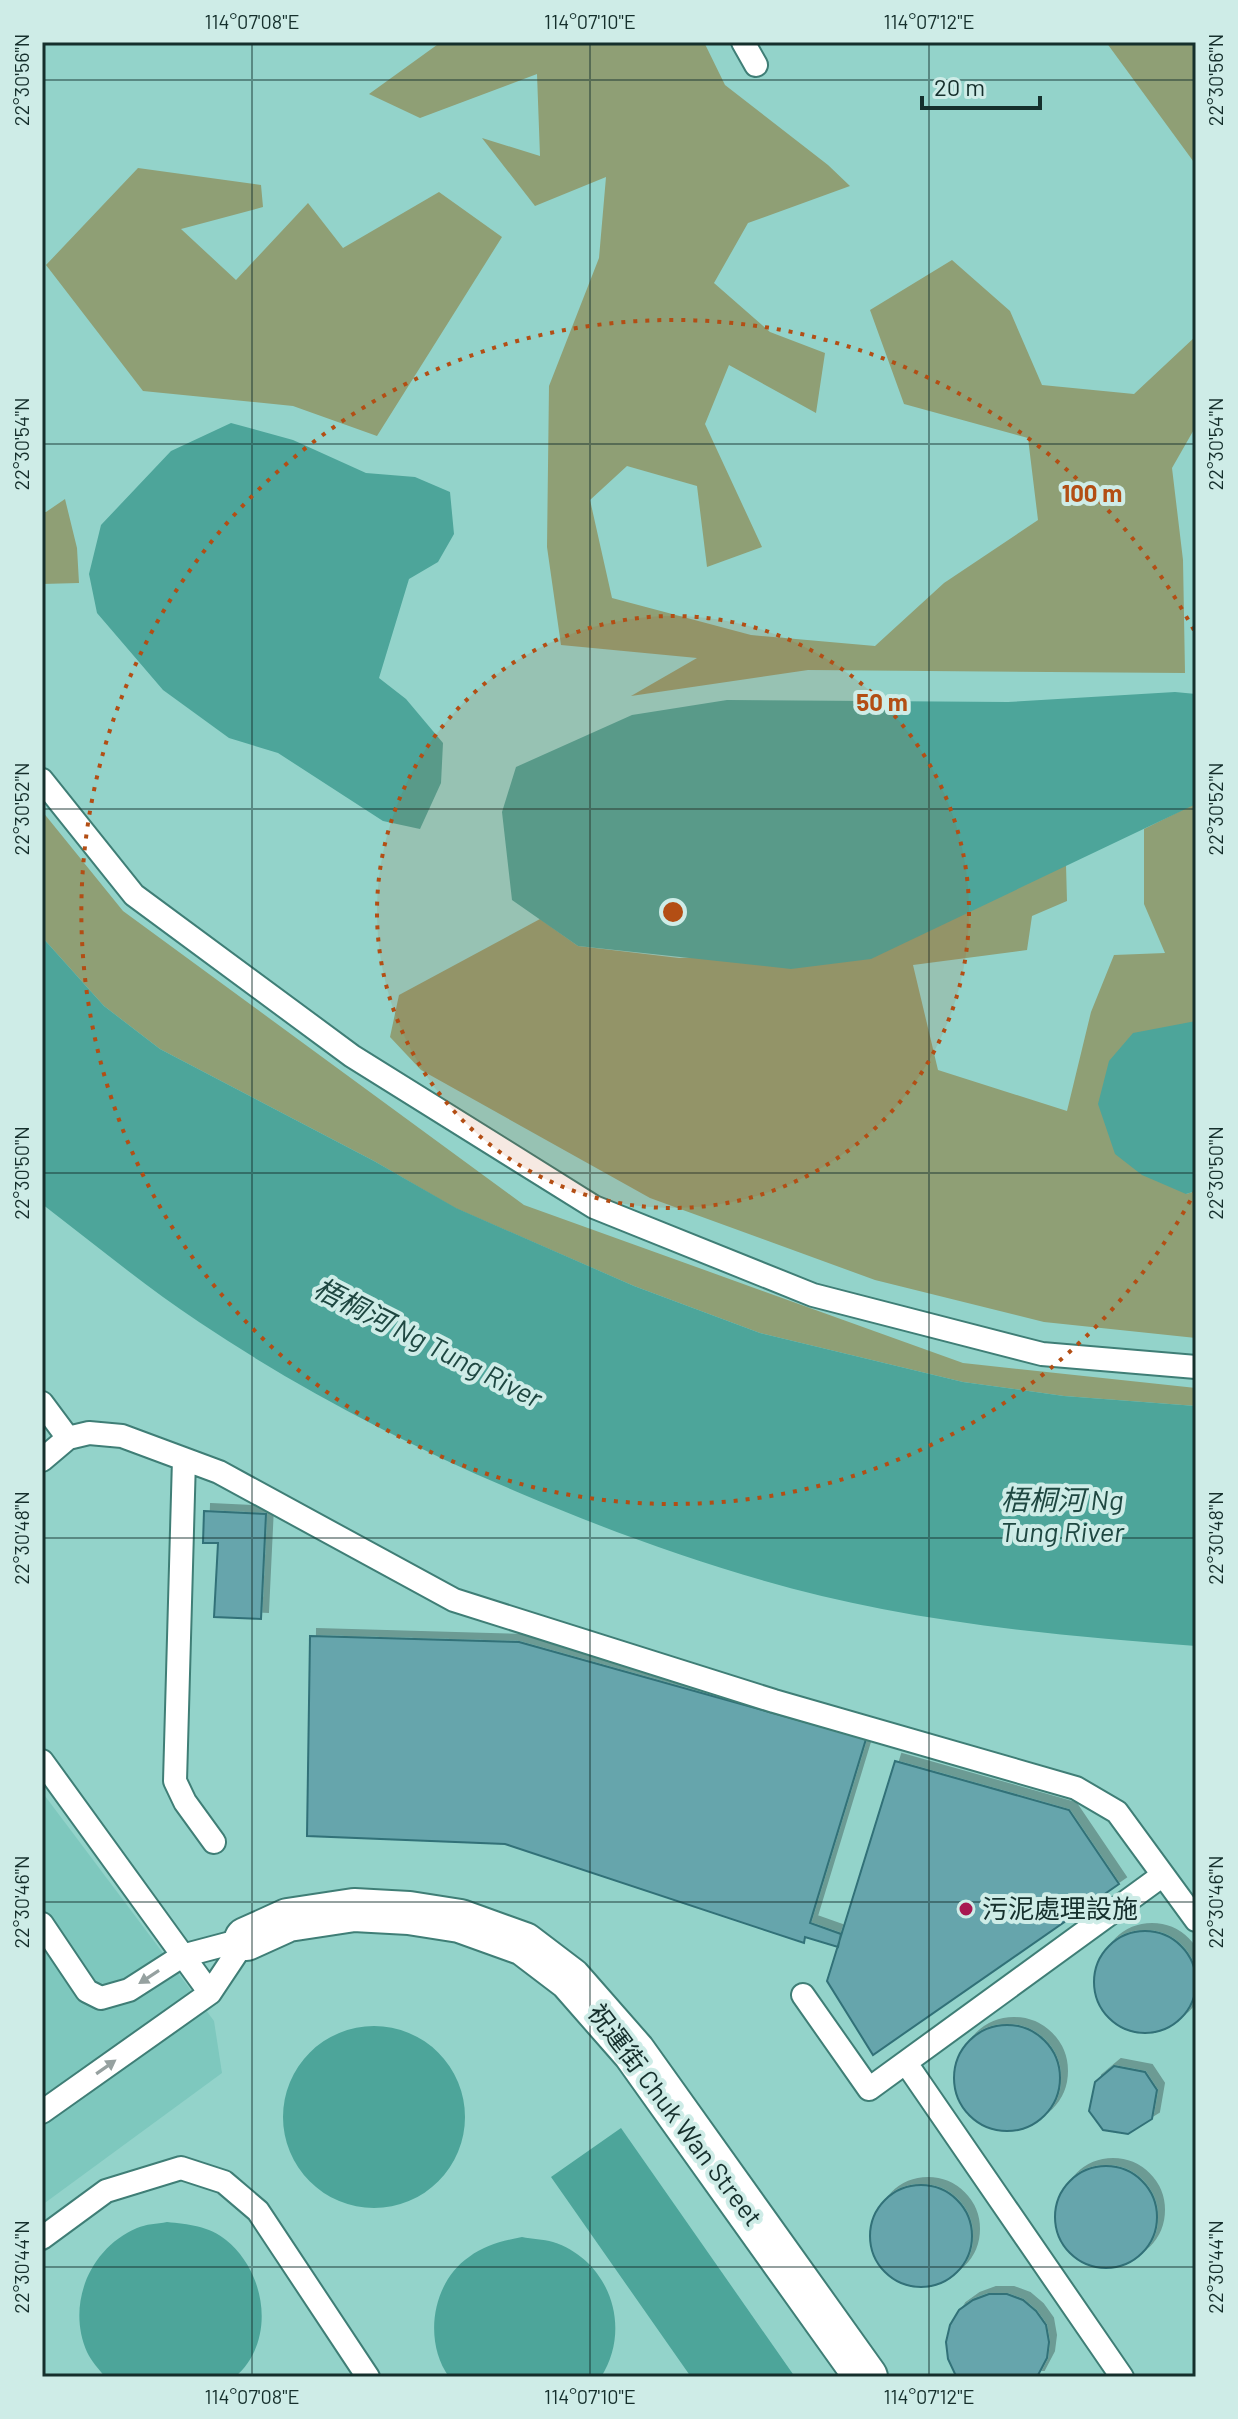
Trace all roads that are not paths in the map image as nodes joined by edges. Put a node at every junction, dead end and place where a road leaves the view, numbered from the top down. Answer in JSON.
{"nodes":[{"id":1,"x":743,"y":42,"type":"edge"},
{"id":2,"x":756,"y":65,"type":"dead end"},
{"id":3,"x":42,"y":780,"type":"edge"},
{"id":4,"x":1196,"y":1367,"type":"edge"},
{"id":5,"x":42,"y":1403,"type":"edge"},
{"id":6,"x":68,"y":1438,"type":"junction"},
{"id":7,"x":184,"y":1459,"type":"junction"},
{"id":8,"x":42,"y":1460,"type":"edge"},
{"id":9,"x":42,"y":1761,"type":"edge"},
{"id":10,"x":214,"y":1842,"type":"dead end"},
{"id":11,"x":1163,"y":1875,"type":"junction"},
{"id":12,"x":1196,"y":1920,"type":"edge"},
{"id":13,"x":42,"y":1924,"type":"edge"},
{"id":14,"x":246,"y":1939,"type":"junction"},
{"id":15,"x":182,"y":1956,"type":"junction"},
{"id":16,"x":210,"y":1993,"type":"junction"},
{"id":17,"x":803,"y":1995,"type":"dead end"},
{"id":18,"x":906,"y":2063,"type":"junction"},
{"id":19,"x":42,"y":2112,"type":"edge"},
{"id":20,"x":42,"y":2238,"type":"edge"},
{"id":21,"x":368,"y":2377,"type":"edge"},
{"id":22,"x":866,"y":2377,"type":"edge"},
{"id":23,"x":1122,"y":2377,"type":"edge"}],
"edges":[{"from":1,"to":2,"type":"lane"},
{"from":3,"to":4,"type":"lane"},
{"from":5,"to":6,"type":"lane"},
{"from":6,"to":7,"type":"lane"},
{"from":6,"to":8,"type":"lane"},
{"from":7,"to":10,"type":"lane"},
{"from":7,"to":11,"type":"lane"},
{"from":9,"to":15,"type":"lane"},
{"from":11,"to":12,"type":"lane"},
{"from":11,"to":18,"type":"lane"},
{"from":15,"to":13,"type":"lane","one_way":true},
{"from":14,"to":15,"type":"lane"},
{"from":14,"to":16,"type":"lane"},
{"from":14,"to":22,"type":"street","name":"祝運街 Chuk Wan Street"},
{"from":15,"to":16,"type":"lane"},
{"from":19,"to":16,"type":"lane","one_way":true},
{"from":17,"to":18,"type":"lane"},
{"from":18,"to":23,"type":"lane"},
{"from":20,"to":21,"type":"lane"}]}
